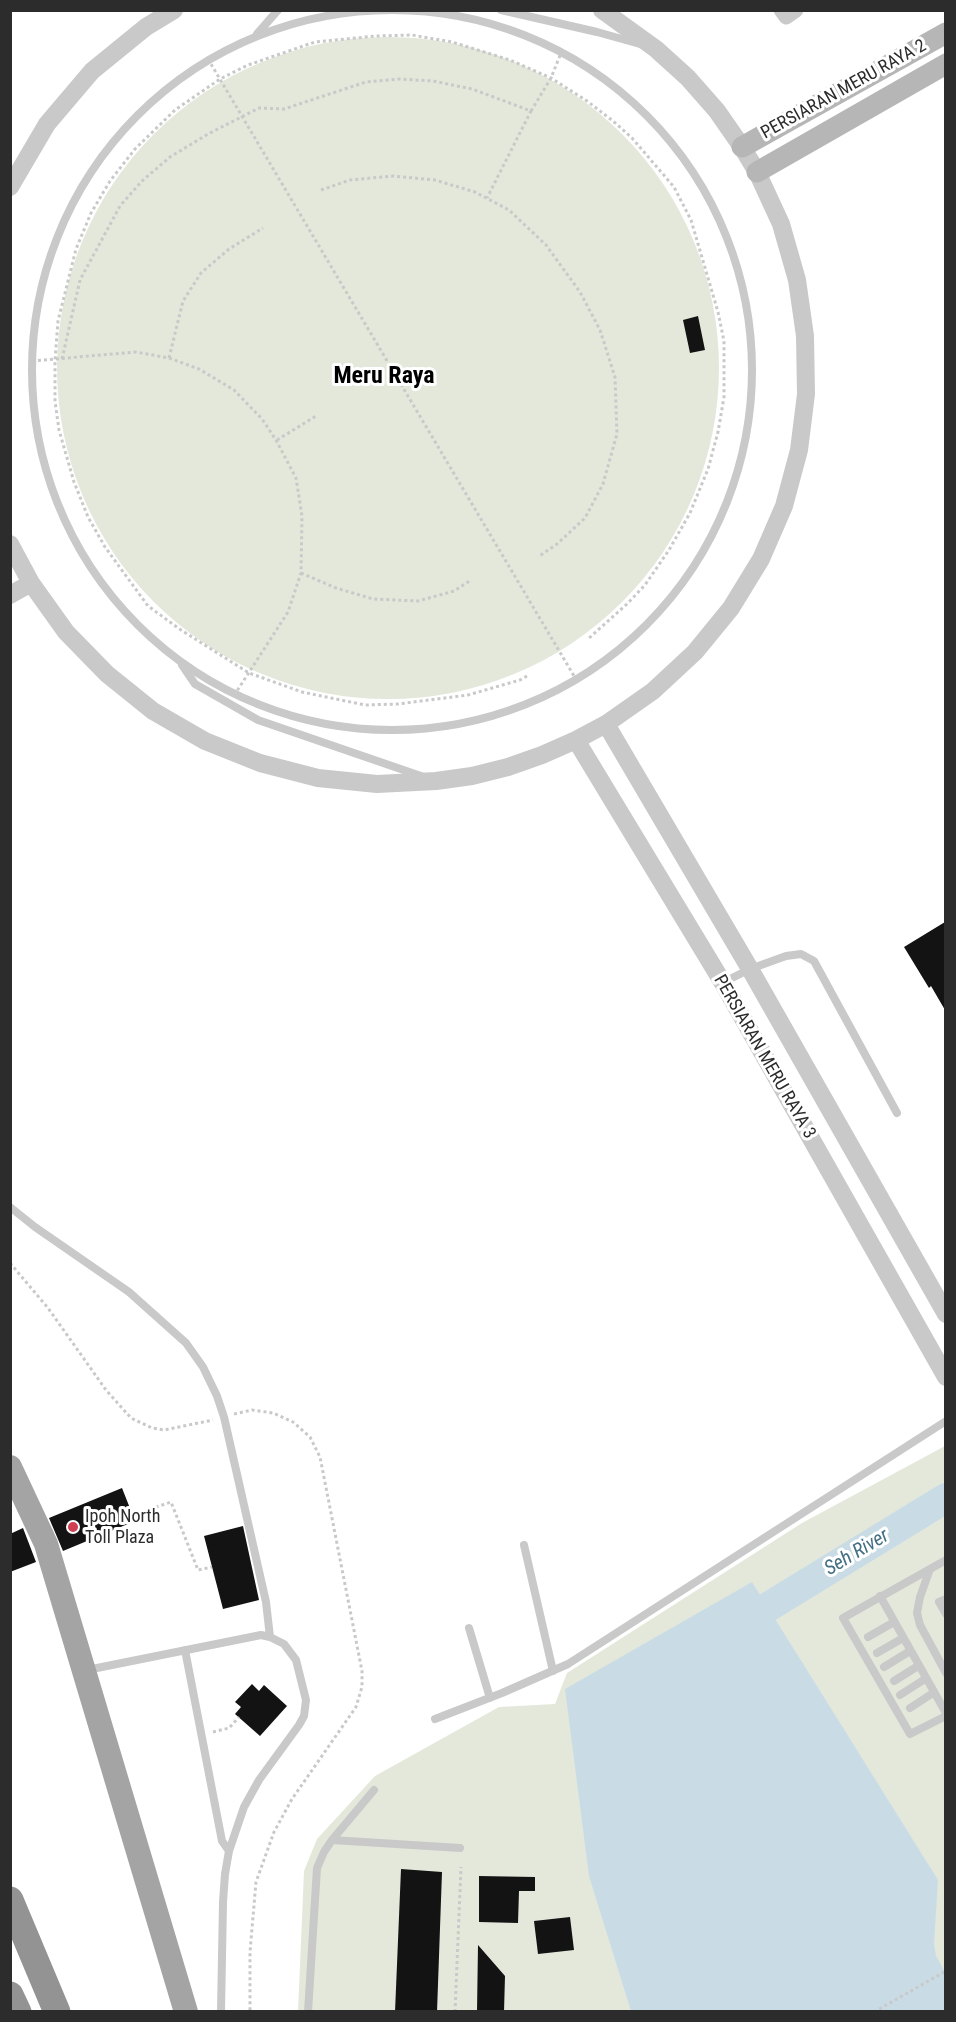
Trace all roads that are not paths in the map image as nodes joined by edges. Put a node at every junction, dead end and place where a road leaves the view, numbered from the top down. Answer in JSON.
{"nodes":[{"id":1,"x":174,"y":10,"type":"edge"},
{"id":2,"x":278,"y":10,"type":"edge"},
{"id":3,"x":501,"y":10,"type":"edge"},
{"id":4,"x":602,"y":10,"type":"edge"},
{"id":5,"x":781,"y":10,"type":"edge"},
{"id":6,"x":796,"y":10,"type":"edge"},
{"id":7,"x":146,"y":19,"type":"edge"},
{"id":8,"x":945,"y":33,"type":"edge"},
{"id":9,"x":256,"y":35,"type":"junction"},
{"id":10,"x":656,"y":49,"type":"junction"},
{"id":11,"x":945,"y":64,"type":"edge"},
{"id":12,"x":742,"y":147,"type":"junction"},
{"id":13,"x":757,"y":172,"type":"junction"},
{"id":14,"x":10,"y":187,"type":"edge"},
{"id":15,"x":10,"y":544,"type":"edge"},
{"id":16,"x":15,"y":566,"type":"edge"},
{"id":17,"x":31,"y":583,"type":"junction"},
{"id":18,"x":10,"y":595,"type":"edge"},
{"id":19,"x":179,"y":661,"type":"junction"},
{"id":20,"x":606,"y":724,"type":"junction"},
{"id":21,"x":576,"y":741,"type":"junction"},
{"id":22,"x":436,"y":781,"type":"junction"},
{"id":23,"x":750,"y":969,"type":"junction"},
{"id":24,"x":723,"y":983,"type":"junction"},
{"id":25,"x":897,"y":1113,"type":"dead end"},
{"id":26,"x":10,"y":1207,"type":"edge"},
{"id":27,"x":945,"y":1314,"type":"edge"},
{"id":28,"x":945,"y":1377,"type":"edge"},
{"id":29,"x":945,"y":1421,"type":"edge"},
{"id":30,"x":10,"y":1467,"type":"edge"},
{"id":31,"x":524,"y":1545,"type":"dead end"},
{"id":32,"x":945,"y":1560,"type":"edge"},
{"id":33,"x":930,"y":1569,"type":"junction"},
{"id":34,"x":880,"y":1596,"type":"junction"},
{"id":35,"x":945,"y":1599,"type":"edge"},
{"id":36,"x":945,"y":1614,"type":"edge"},
{"id":37,"x":894,"y":1622,"type":"junction"},
{"id":38,"x":469,"y":1628,"type":"dead end"},
{"id":39,"x":270,"y":1636,"type":"junction"},
{"id":40,"x":868,"y":1637,"type":"dead end"},
{"id":41,"x":903,"y":1638,"type":"junction"},
{"id":42,"x":185,"y":1650,"type":"junction"},
{"id":43,"x":910,"y":1652,"type":"junction"},
{"id":44,"x":877,"y":1653,"type":"dead end"},
{"id":45,"x":918,"y":1666,"type":"junction"},
{"id":46,"x":884,"y":1668,"type":"dead end"},
{"id":47,"x":83,"y":1671,"type":"junction"},
{"id":48,"x":553,"y":1671,"type":"junction"},
{"id":49,"x":945,"y":1672,"type":"edge"},
{"id":50,"x":926,"y":1679,"type":"junction"},
{"id":51,"x":894,"y":1681,"type":"dead end"},
{"id":52,"x":933,"y":1694,"type":"junction"},
{"id":53,"x":900,"y":1695,"type":"dead end"},
{"id":54,"x":490,"y":1698,"type":"junction"},
{"id":55,"x":910,"y":1708,"type":"dead end"},
{"id":56,"x":945,"y":1715,"type":"edge"},
{"id":57,"x":435,"y":1719,"type":"dead end"},
{"id":58,"x":374,"y":1790,"type":"dead end"},
{"id":59,"x":332,"y":1840,"type":"junction"},
{"id":60,"x":460,"y":1848,"type":"dead end"},
{"id":61,"x":229,"y":1851,"type":"junction"},
{"id":62,"x":10,"y":1900,"type":"edge"},
{"id":63,"x":10,"y":1995,"type":"edge"},
{"id":64,"x":18,"y":2012,"type":"edge"},
{"id":65,"x":57,"y":2012,"type":"edge"},
{"id":66,"x":186,"y":2012,"type":"edge"},
{"id":67,"x":222,"y":2012,"type":"edge"},
{"id":68,"x":308,"y":2012,"type":"edge"}],
"edges":[{"from":1,"to":7,"type":"street"},
{"from":2,"to":9,"type":"lane"},
{"from":3,"to":10,"type":"lane"},
{"from":4,"to":10,"type":"street"},
{"from":5,"to":6,"type":"street"},
{"from":7,"to":14,"type":"street"},
{"from":8,"to":12,"type":"main road","name":"PERSIARAN MERU RAYA 2"},
{"from":9,"to":19,"type":"lane"},
{"from":9,"to":19,"type":"lane"},
{"from":10,"to":12,"type":"street"},
{"from":11,"to":13,"type":"main road","name":"PERSIARAN MERU RAYA 2"},
{"from":12,"to":13,"type":"street"},
{"from":13,"to":20,"type":"street"},
{"from":15,"to":16,"type":"street"},
{"from":16,"to":17,"type":"street"},
{"from":17,"to":18,"type":"street"},
{"from":17,"to":22,"type":"street"},
{"from":19,"to":22,"type":"lane"},
{"from":20,"to":21,"type":"street"},
{"from":20,"to":23,"type":"street","name":"PERSIARAN MERU RAYA 3"},
{"from":21,"to":22,"type":"street"},
{"from":21,"to":24,"type":"street","name":"PERSIARAN MERU RAYA 3"},
{"from":23,"to":24,"type":"lane"},
{"from":23,"to":25,"type":"lane"},
{"from":23,"to":27,"type":"street","name":"PERSIARAN MERU RAYA 3"},
{"from":24,"to":28,"type":"street","name":"PERSIARAN MERU RAYA 3"},
{"from":26,"to":39,"type":"lane"},
{"from":29,"to":48,"type":"lane"},
{"from":30,"to":47,"type":"main road"},
{"from":31,"to":48,"type":"lane"},
{"from":32,"to":33,"type":"lane"},
{"from":33,"to":34,"type":"lane"},
{"from":33,"to":49,"type":"lane"},
{"from":34,"to":37,"type":"lane"},
{"from":34,"to":56,"type":"lane"},
{"from":35,"to":36,"type":"lane"},
{"from":37,"to":40,"type":"lane"},
{"from":37,"to":41,"type":"lane"},
{"from":38,"to":54,"type":"lane"},
{"from":39,"to":42,"type":"lane"},
{"from":39,"to":61,"type":"lane"},
{"from":41,"to":43,"type":"lane"},
{"from":41,"to":44,"type":"lane"},
{"from":42,"to":47,"type":"lane"},
{"from":42,"to":61,"type":"lane"},
{"from":43,"to":45,"type":"lane"},
{"from":43,"to":46,"type":"lane"},
{"from":45,"to":50,"type":"lane"},
{"from":45,"to":51,"type":"lane"},
{"from":47,"to":66,"type":"main road"},
{"from":48,"to":54,"type":"lane"},
{"from":50,"to":52,"type":"lane"},
{"from":50,"to":53,"type":"lane"},
{"from":52,"to":55,"type":"lane"},
{"from":52,"to":56,"type":"lane"},
{"from":54,"to":57,"type":"lane"},
{"from":58,"to":59,"type":"lane"},
{"from":59,"to":60,"type":"lane"},
{"from":59,"to":68,"type":"lane"},
{"from":61,"to":67,"type":"lane"},
{"from":62,"to":65,"type":"highway"},
{"from":63,"to":64,"type":"highway"}]}
